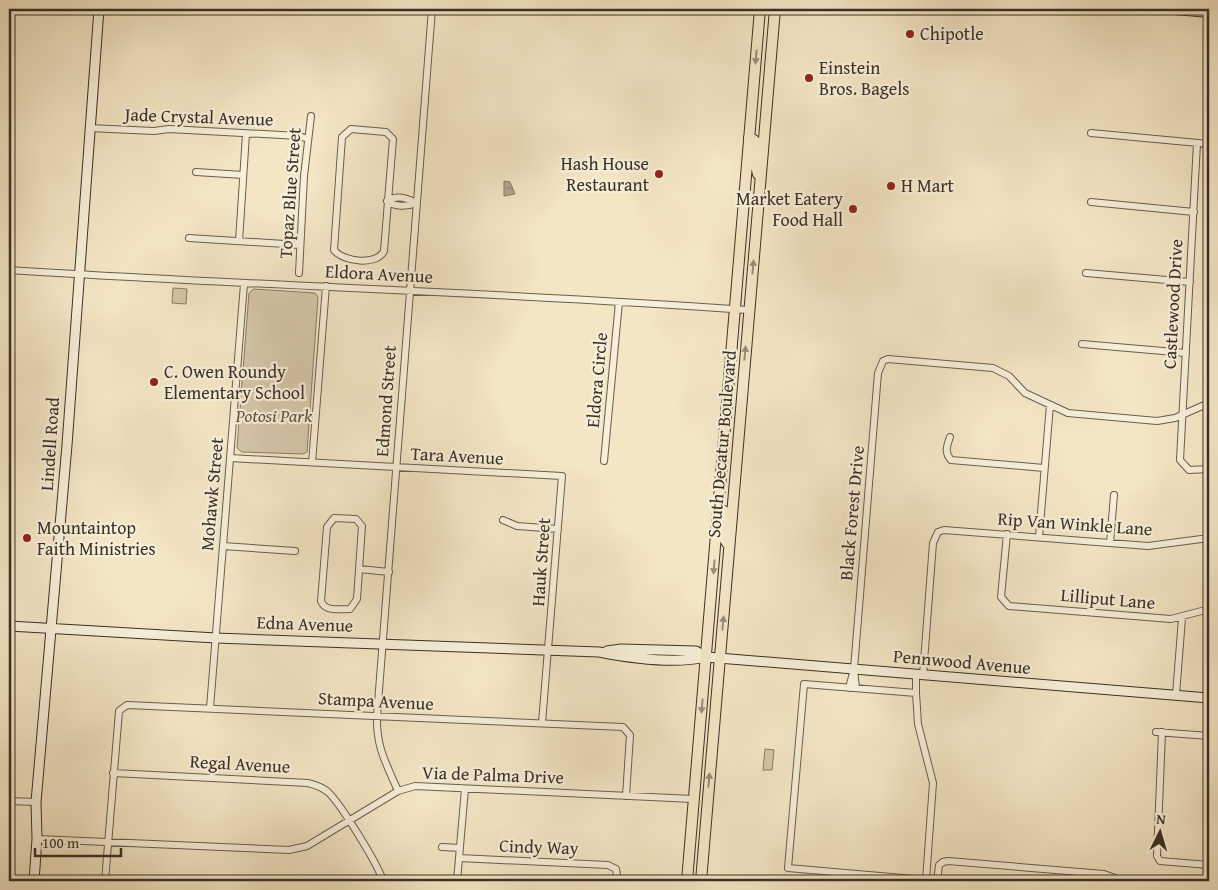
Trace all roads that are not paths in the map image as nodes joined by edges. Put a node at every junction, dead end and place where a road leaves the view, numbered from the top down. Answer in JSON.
{"nodes":[{"id":1,"x":98,"y":9,"type":"edge"},
{"id":2,"x":432,"y":9,"type":"edge"},
{"id":3,"x":760,"y":9,"type":"edge"},
{"id":4,"x":775,"y":9,"type":"edge"},
{"id":5,"x":1175,"y":9,"type":"edge"},
{"id":6,"x":1209,"y":12,"type":"edge"},
{"id":7,"x":754,"y":86,"type":"junction"},
{"id":8,"x":311,"y":116,"type":"dead end"},
{"id":9,"x":89,"y":128,"type":"junction"},
{"id":10,"x":1091,"y":133,"type":"dead end"},
{"id":11,"x":246,"y":134,"type":"junction"},
{"id":12,"x":749,"y":137,"type":"junction"},
{"id":13,"x":764,"y":137,"type":"junction"},
{"id":14,"x":308,"y":139,"type":"junction"},
{"id":15,"x":1197,"y":143,"type":"junction"},
{"id":16,"x":1209,"y":144,"type":"edge"},
{"id":17,"x":196,"y":172,"type":"dead end"},
{"id":18,"x":243,"y":175,"type":"junction"},
{"id":19,"x":760,"y":185,"type":"junction"},
{"id":20,"x":387,"y":201,"type":"junction"},
{"id":21,"x":1091,"y":202,"type":"dead end"},
{"id":22,"x":416,"y":203,"type":"junction"},
{"id":23,"x":1194,"y":212,"type":"junction"},
{"id":24,"x":742,"y":225,"type":"junction"},
{"id":25,"x":756,"y":225,"type":"junction"},
{"id":26,"x":189,"y":238,"type":"dead end"},
{"id":27,"x":239,"y":241,"type":"junction"},
{"id":28,"x":300,"y":245,"type":"junction"},
{"id":29,"x":9,"y":270,"type":"edge"},
{"id":30,"x":299,"y":273,"type":"dead end"},
{"id":31,"x":1086,"y":273,"type":"dead end"},
{"id":32,"x":79,"y":274,"type":"junction"},
{"id":33,"x":1190,"y":282,"type":"junction"},
{"id":34,"x":244,"y":284,"type":"junction"},
{"id":35,"x":326,"y":286,"type":"junction"},
{"id":36,"x":409,"y":291,"type":"junction"},
{"id":37,"x":619,"y":302,"type":"junction"},
{"id":38,"x":735,"y":309,"type":"junction"},
{"id":39,"x":748,"y":310,"type":"junction"},
{"id":40,"x":1082,"y":344,"type":"dead end"},
{"id":41,"x":1186,"y":353,"type":"junction"},
{"id":42,"x":1209,"y":403,"type":"edge"},
{"id":43,"x":1050,"y":406,"type":"junction"},
{"id":44,"x":1182,"y":414,"type":"junction"},
{"id":45,"x":725,"y":428,"type":"junction"},
{"id":46,"x":950,"y":437,"type":"dead end"},
{"id":47,"x":230,"y":458,"type":"junction"},
{"id":48,"x":604,"y":461,"type":"dead end"},
{"id":49,"x":312,"y":462,"type":"junction"},
{"id":50,"x":397,"y":468,"type":"junction"},
{"id":51,"x":1044,"y":468,"type":"junction"},
{"id":52,"x":1209,"y":469,"type":"edge"},
{"id":53,"x":562,"y":476,"type":"joint"},
{"id":54,"x":734,"y":495,"type":"junction"},
{"id":55,"x":1114,"y":495,"type":"dead end"},
{"id":56,"x":718,"y":503,"type":"junction"},
{"id":57,"x":503,"y":520,"type":"dead end"},
{"id":58,"x":558,"y":529,"type":"junction"},
{"id":59,"x":1007,"y":534,"type":"junction"},
{"id":60,"x":1039,"y":537,"type":"junction"},
{"id":61,"x":1209,"y":538,"type":"edge"},
{"id":62,"x":1110,"y":543,"type":"junction"},
{"id":63,"x":223,"y":546,"type":"junction"},
{"id":64,"x":729,"y":549,"type":"junction"},
{"id":65,"x":295,"y":551,"type":"dead end"},
{"id":66,"x":359,"y":569,"type":"junction"},
{"id":67,"x":389,"y":572,"type":"junction"},
{"id":68,"x":1209,"y":610,"type":"edge"},
{"id":69,"x":1182,"y":618,"type":"junction"},
{"id":70,"x":9,"y":626,"type":"edge"},
{"id":71,"x":51,"y":628,"type":"junction"},
{"id":72,"x":216,"y":638,"type":"junction"},
{"id":73,"x":384,"y":643,"type":"junction"},
{"id":74,"x":548,"y":650,"type":"junction"},
{"id":75,"x":713,"y":658,"type":"junction"},
{"id":76,"x":854,"y":669,"type":"junction"},
{"id":77,"x":919,"y":674,"type":"junction"},
{"id":78,"x":853,"y":688,"type":"junction"},
{"id":79,"x":916,"y":693,"type":"junction"},
{"id":80,"x":1176,"y":695,"type":"junction"},
{"id":81,"x":1209,"y":698,"type":"edge"},
{"id":82,"x":210,"y":708,"type":"junction"},
{"id":83,"x":377,"y":716,"type":"junction"},
{"id":84,"x":542,"y":723,"type":"junction"},
{"id":85,"x":1209,"y":736,"type":"edge"},
{"id":86,"x":113,"y":773,"type":"junction"},
{"id":87,"x":465,"y":788,"type":"junction"},
{"id":88,"x":398,"y":791,"type":"junction"},
{"id":89,"x":626,"y":796,"type":"junction"},
{"id":90,"x":693,"y":798,"type":"junction"},
{"id":91,"x":9,"y":801,"type":"edge"},
{"id":92,"x":36,"y":802,"type":"junction"},
{"id":93,"x":348,"y":820,"type":"junction"},
{"id":94,"x":37,"y":839,"type":"junction"},
{"id":95,"x":108,"y":842,"type":"junction"},
{"id":96,"x":704,"y":842,"type":"junction"},
{"id":97,"x":442,"y":847,"type":"dead end"},
{"id":98,"x":460,"y":848,"type":"junction"},
{"id":99,"x":459,"y":858,"type":"junction"},
{"id":100,"x":1209,"y":865,"type":"edge"},
{"id":101,"x":34,"y":881,"type":"edge"},
{"id":102,"x":105,"y":881,"type":"edge"},
{"id":103,"x":383,"y":881,"type":"edge"},
{"id":104,"x":457,"y":881,"type":"edge"},
{"id":105,"x":618,"y":881,"type":"edge"},
{"id":106,"x":687,"y":881,"type":"edge"},
{"id":107,"x":701,"y":881,"type":"edge"},
{"id":108,"x":937,"y":881,"type":"edge"},
{"id":109,"x":1123,"y":881,"type":"edge"},
{"id":110,"x":1157,"y":881,"type":"edge"},
{"id":111,"x":1172,"y":881,"type":"edge"}],
"edges":[{"from":1,"to":9,"type":"street","name":"Lindell Road"},
{"from":2,"to":22,"type":"street","name":"Edmond Street"},
{"from":3,"to":7,"type":"main road","name":"South Decatur Boulevard","one_way":true},
{"from":4,"to":13,"type":"main road","name":"South Decatur Boulevard"},
{"from":5,"to":6,"type":"main road"},
{"from":7,"to":12,"type":"main road","name":"South Decatur Boulevard"},
{"from":7,"to":13,"type":"main road"},
{"from":8,"to":14,"type":"street","name":"Topaz Blue Street"},
{"from":9,"to":11,"type":"street","name":"Jade Crystal Avenue"},
{"from":9,"to":32,"type":"street","name":"Lindell Road"},
{"from":10,"to":15,"type":"street"},
{"from":11,"to":14,"type":"street","name":"Jade Crystal Avenue"},
{"from":11,"to":18,"type":"street"},
{"from":12,"to":19,"type":"main road"},
{"from":12,"to":24,"type":"main road","name":"South Decatur Boulevard"},
{"from":13,"to":19,"type":"main road","name":"South Decatur Boulevard"},
{"from":14,"to":28,"type":"street","name":"Topaz Blue Street"},
{"from":15,"to":16,"type":"street"},
{"from":15,"to":23,"type":"street","name":"Castlewood Drive"},
{"from":17,"to":18,"type":"street"},
{"from":18,"to":27,"type":"street"},
{"from":19,"to":25,"type":"main road","name":"South Decatur Boulevard"},
{"from":20,"to":20,"type":"street"},
{"from":20,"to":22,"type":"street"},
{"from":21,"to":23,"type":"street"},
{"from":22,"to":36,"type":"street","name":"Edmond Street"},
{"from":23,"to":33,"type":"street","name":"Castlewood Drive"},
{"from":24,"to":25,"type":"main road"},
{"from":24,"to":38,"type":"main road","name":"South Decatur Boulevard"},
{"from":39,"to":25,"type":"main road","name":"South Decatur Boulevard","one_way":true},
{"from":26,"to":27,"type":"street"},
{"from":27,"to":28,"type":"street"},
{"from":28,"to":30,"type":"street","name":"Topaz Blue Street"},
{"from":29,"to":32,"type":"street","name":"Eldora Avenue"},
{"from":31,"to":33,"type":"street"},
{"from":32,"to":34,"type":"street","name":"Eldora Avenue"},
{"from":32,"to":71,"type":"street","name":"Lindell Road"},
{"from":33,"to":41,"type":"street","name":"Castlewood Drive"},
{"from":34,"to":35,"type":"street","name":"Eldora Avenue"},
{"from":34,"to":47,"type":"street","name":"Mohawk Street"},
{"from":35,"to":36,"type":"street","name":"Eldora Avenue"},
{"from":35,"to":49,"type":"street"},
{"from":36,"to":37,"type":"street","name":"Eldora Avenue"},
{"from":36,"to":50,"type":"street","name":"Edmond Street"},
{"from":37,"to":38,"type":"street","name":"Eldora Avenue"},
{"from":37,"to":48,"type":"street","name":"Eldora Circle"},
{"from":38,"to":39,"type":"street","name":"Eldora Avenue"},
{"from":38,"to":45,"type":"main road","name":"South Decatur Boulevard"},
{"from":54,"to":39,"type":"main road","name":"South Decatur Boulevard","one_way":true},
{"from":40,"to":41,"type":"street"},
{"from":41,"to":44,"type":"street","name":"Castlewood Drive"},
{"from":42,"to":44,"type":"street"},
{"from":43,"to":44,"type":"street"},
{"from":43,"to":51,"type":"street"},
{"from":43,"to":76,"type":"street","name":"Black Forest Drive"},
{"from":44,"to":52,"type":"street","name":"Castlewood Drive"},
{"from":45,"to":54,"type":"main road"},
{"from":45,"to":56,"type":"main road","name":"South Decatur Boulevard"},
{"from":46,"to":51,"type":"street"},
{"from":47,"to":49,"type":"street","name":"Tara Avenue"},
{"from":47,"to":63,"type":"street","name":"Mohawk Street"},
{"from":49,"to":50,"type":"street","name":"Tara Avenue"},
{"from":50,"to":53,"type":"street","name":"Tara Avenue"},
{"from":50,"to":67,"type":"street","name":"Edmond Street"},
{"from":51,"to":60,"type":"street"},
{"from":53,"to":58,"type":"street","name":"Hauk Street"},
{"from":54,"to":64,"type":"main road","name":"South Decatur Boulevard"},
{"from":55,"to":62,"type":"street"},
{"from":56,"to":64,"type":"main road"},
{"from":56,"to":75,"type":"main road","name":"South Decatur Boulevard","one_way":true},
{"from":57,"to":58,"type":"street"},
{"from":58,"to":74,"type":"street","name":"Hauk Street"},
{"from":59,"to":60,"type":"street","name":"Rip Van Winkle Lane"},
{"from":59,"to":69,"type":"street","name":"Lilliput Lane"},
{"from":59,"to":77,"type":"street","name":"Rip Van Winkle Lane"},
{"from":60,"to":62,"type":"street","name":"Rip Van Winkle Lane"},
{"from":61,"to":62,"type":"street","name":"Rip Van Winkle Lane"},
{"from":63,"to":65,"type":"street"},
{"from":63,"to":72,"type":"street","name":"Mohawk Street"},
{"from":75,"to":64,"type":"main road","name":"South Decatur Boulevard","one_way":true},
{"from":66,"to":66,"type":"street"},
{"from":66,"to":67,"type":"street"},
{"from":67,"to":73,"type":"street","name":"Edmond Street"},
{"from":68,"to":69,"type":"street","name":"Lilliput Lane"},
{"from":69,"to":80,"type":"street"},
{"from":70,"to":71,"type":"street","name":"Edna Avenue"},
{"from":71,"to":72,"type":"street","name":"Edna Avenue"},
{"from":71,"to":92,"type":"street","name":"Lindell Road"},
{"from":72,"to":73,"type":"street","name":"Edna Avenue"},
{"from":72,"to":82,"type":"street","name":"Mohawk Street"},
{"from":73,"to":74,"type":"street","name":"Edna Avenue"},
{"from":73,"to":83,"type":"street","name":"Edmond Street"},
{"from":74,"to":75,"type":"street","name":"Edna Avenue"},
{"from":74,"to":84,"type":"street","name":"Hauk Street"},
{"from":75,"to":76,"type":"street","name":"Pennwood Avenue"},
{"from":75,"to":90,"type":"main road","name":"South Decatur Boulevard","one_way":true},
{"from":96,"to":75,"type":"main road","name":"South Decatur Boulevard","one_way":true},
{"from":76,"to":77,"type":"street","name":"Pennwood Avenue"},
{"from":76,"to":78,"type":"street","name":"Black Forest Drive"},
{"from":77,"to":79,"type":"street"},
{"from":77,"to":80,"type":"street","name":"Pennwood Avenue"},
{"from":78,"to":79,"type":"street"},
{"from":78,"to":79,"type":"street"},
{"from":80,"to":81,"type":"street","name":"Pennwood Avenue"},
{"from":82,"to":83,"type":"street","name":"Stampa Avenue"},
{"from":82,"to":86,"type":"street","name":"Stampa Avenue"},
{"from":83,"to":84,"type":"street","name":"Stampa Avenue"},
{"from":83,"to":88,"type":"street","name":"Edmond Street"},
{"from":84,"to":89,"type":"street","name":"Stampa Avenue"},
{"from":85,"to":100,"type":"street"},
{"from":86,"to":93,"type":"street","name":"Regal Avenue"},
{"from":86,"to":95,"type":"street"},
{"from":87,"to":88,"type":"street","name":"Via de Palma Drive"},
{"from":87,"to":89,"type":"street","name":"Via de Palma Drive"},
{"from":87,"to":98,"type":"street"},
{"from":88,"to":93,"type":"street","name":"Via de Palma Drive"},
{"from":89,"to":90,"type":"street","name":"Via de Palma Drive"},
{"from":90,"to":96,"type":"main road"},
{"from":90,"to":106,"type":"main road","name":"South Decatur Boulevard"},
{"from":91,"to":92,"type":"street"},
{"from":92,"to":94,"type":"street","name":"Lindell Road"},
{"from":93,"to":95,"type":"street","name":"Via de Palma Drive"},
{"from":93,"to":103,"type":"street"},
{"from":94,"to":95,"type":"street","name":"Via de Palma Drive"},
{"from":94,"to":101,"type":"street","name":"Lindell Road"},
{"from":95,"to":102,"type":"street"},
{"from":96,"to":107,"type":"main road","name":"South Decatur Boulevard"},
{"from":97,"to":98,"type":"street"},
{"from":98,"to":99,"type":"street"},
{"from":99,"to":104,"type":"street"},
{"from":99,"to":105,"type":"street","name":"Cindy Way"},
{"from":108,"to":109,"type":"street"},
{"from":110,"to":111,"type":"street"}]}
